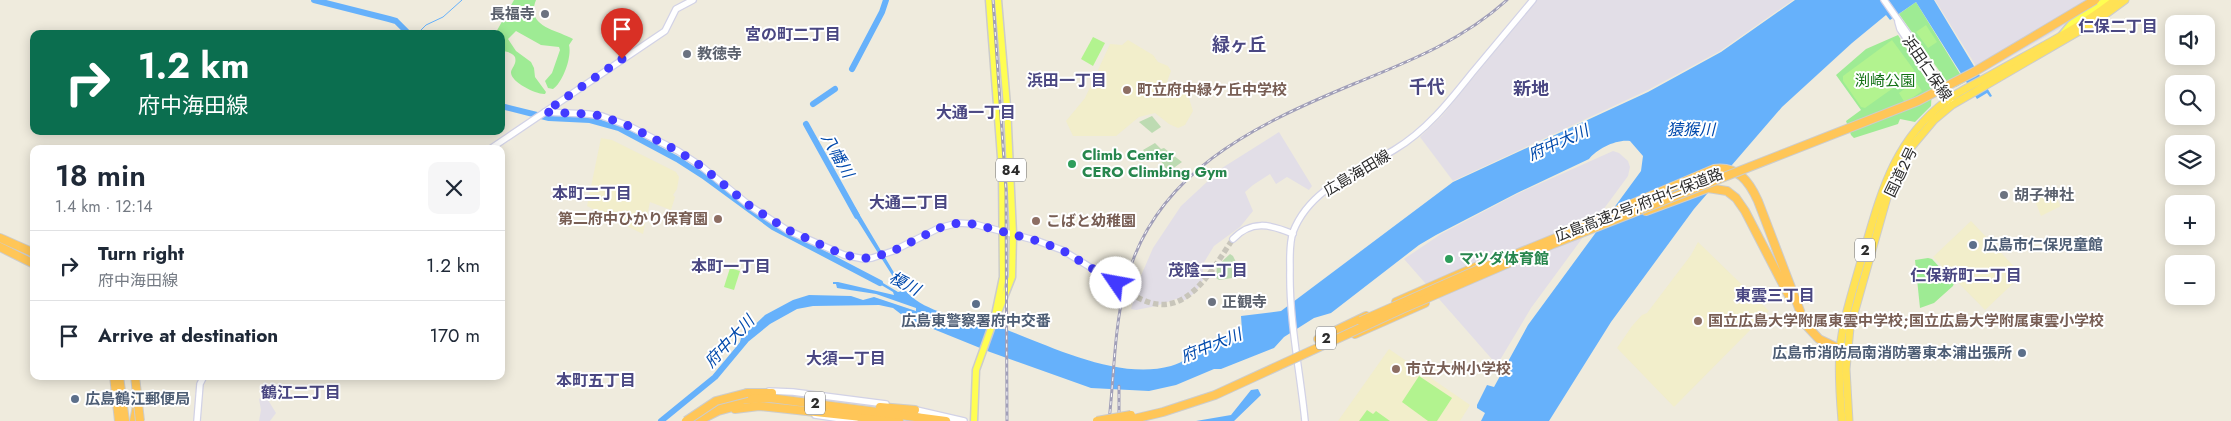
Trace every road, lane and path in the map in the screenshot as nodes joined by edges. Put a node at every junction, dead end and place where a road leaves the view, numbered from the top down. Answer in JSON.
{"nodes":[{"id":1,"x":693,"y":0,"type":"edge"},
{"id":2,"x":989,"y":0,"type":"edge"},
{"id":3,"x":998,"y":0,"type":"edge"},
{"id":4,"x":1533,"y":0,"type":"edge"},
{"id":5,"x":1884,"y":0,"type":"edge"},
{"id":6,"x":2095,"y":0,"type":"edge"},
{"id":7,"x":2106,"y":0,"type":"edge"},
{"id":8,"x":2115,"y":0,"type":"edge"},
{"id":9,"x":2125,"y":0,"type":"edge"},
{"id":10,"x":2062,"y":38,"type":"junction"},
{"id":11,"x":1950,"y":101,"type":"junction"},
{"id":12,"x":541,"y":115,"type":"junction"},
{"id":13,"x":496,"y":145,"type":"edge"},
{"id":14,"x":1002,"y":231,"type":"junction"},
{"id":15,"x":1575,"y":232,"type":"junction"},
{"id":16,"x":1013,"y":234,"type":"junction"},
{"id":17,"x":1293,"y":234,"type":"junction"},
{"id":18,"x":0,"y":237,"type":"edge"},
{"id":19,"x":1233,"y":239,"type":"tunnel mouth"},
{"id":20,"x":1551,"y":242,"type":"junction"},
{"id":21,"x":0,"y":247,"type":"edge"},
{"id":22,"x":30,"y":250,"type":"edge"},
{"id":23,"x":30,"y":262,"type":"edge"},
{"id":24,"x":1116,"y":283,"type":"tunnel mouth"},
{"id":25,"x":993,"y":322,"type":"junction"},
{"id":26,"x":1807,"y":330,"type":"junction"},
{"id":27,"x":1318,"y":339,"type":"dead end"},
{"id":28,"x":1326,"y":347,"type":"dead end"},
{"id":29,"x":1844,"y":350,"type":"junction"},
{"id":30,"x":115,"y":380,"type":"edge"},
{"id":31,"x":120,"y":380,"type":"edge"},
{"id":32,"x":137,"y":380,"type":"edge"},
{"id":33,"x":137,"y":380,"type":"edge"},
{"id":34,"x":202,"y":380,"type":"edge"},
{"id":35,"x":742,"y":408,"type":"dead end"},
{"id":36,"x":915,"y":410,"type":"junction"},
{"id":37,"x":119,"y":421,"type":"edge"},
{"id":38,"x":125,"y":421,"type":"edge"},
{"id":39,"x":134,"y":421,"type":"edge"},
{"id":40,"x":140,"y":421,"type":"edge"},
{"id":41,"x":197,"y":421,"type":"edge"},
{"id":42,"x":686,"y":421,"type":"edge"},
{"id":43,"x":698,"y":421,"type":"edge"},
{"id":44,"x":702,"y":421,"type":"edge"},
{"id":45,"x":855,"y":421,"type":"edge"},
{"id":46,"x":899,"y":421,"type":"edge"},
{"id":47,"x":910,"y":421,"type":"edge"},
{"id":48,"x":946,"y":421,"type":"edge"},
{"id":49,"x":964,"y":421,"type":"edge"},
{"id":50,"x":974,"y":421,"type":"edge"},
{"id":51,"x":1097,"y":421,"type":"edge"},
{"id":52,"x":1125,"y":421,"type":"edge"},
{"id":53,"x":1305,"y":421,"type":"edge"},
{"id":54,"x":1842,"y":421,"type":"edge"},
{"id":55,"x":1849,"y":421,"type":"edge"}],
"edges":[{"from":1,"to":12,"type":"main road"},
{"from":2,"to":14,"type":"main road","number":"84"},
{"from":3,"to":16,"type":"main road","number":"84"},
{"from":4,"to":17,"type":"main road","name":"広島海田線"},
{"from":5,"to":11,"type":"main road","name":"浜田仁保線"},
{"from":6,"to":15,"type":"highway","name":"広島高速2号;府中仁保道路","number":"2","bridge":true},
{"from":7,"to":10,"type":"main road"},
{"from":8,"to":10,"type":"highway","name":"国道2号","number":"2"},
{"from":9,"to":10,"type":"highway","name":"国道2号","number":"2"},
{"from":10,"to":11,"type":"highway","name":"国道2号","number":"2"},
{"from":11,"to":29,"type":"highway","name":"国道2号","number":"2"},
{"from":12,"to":13,"type":"main road"},
{"from":12,"to":14,"type":"main road"},
{"from":14,"to":16,"type":"main road"},
{"from":14,"to":25,"type":"main road","number":"84"},
{"from":15,"to":20,"type":"highway","name":"広島高速2号;府中仁保道路","number":"2","bridge":true},
{"from":15,"to":26,"type":"highway","bridge":true},
{"from":15,"to":26,"type":"highway","bridge":true},
{"from":16,"to":24,"type":"main road"},
{"from":16,"to":25,"type":"main road","number":"84"},
{"from":17,"to":19,"type":"main road"},
{"from":17,"to":53,"type":"main road","name":"広島海田線"},
{"from":18,"to":22,"type":"highway"},
{"from":20,"to":27,"type":"highway","bridge":true},
{"from":20,"to":28,"type":"highway","bridge":true},
{"from":20,"to":51,"type":"highway","name":"広島高速2号;府中仁保道路","number":"2","bridge":true},
{"from":20,"to":52,"type":"highway","name":"広島高速2号;府中仁保道路","number":"2","bridge":true},
{"from":21,"to":23,"type":"highway"},
{"from":25,"to":50,"type":"main road","number":"84"},
{"from":26,"to":29,"type":"highway"},
{"from":29,"to":54,"type":"highway","name":"国道2号","number":"2"},
{"from":29,"to":55,"type":"highway","name":"国道2号","number":"2"},
{"from":30,"to":37,"type":"highway"},
{"from":31,"to":38,"type":"highway"},
{"from":32,"to":39,"type":"highway"},
{"from":33,"to":40,"type":"highway","bridge":true},
{"from":34,"to":41,"type":"main road"},
{"from":35,"to":45,"type":"main road"},
{"from":36,"to":42,"type":"highway","bridge":true},
{"from":36,"to":42,"type":"main road"},
{"from":36,"to":49,"type":"main road"},
{"from":42,"to":48,"type":"highway","number":"2","bridge":true},
{"from":43,"to":47,"type":"highway","number":"2"},
{"from":44,"to":46,"type":"highway"}]}
